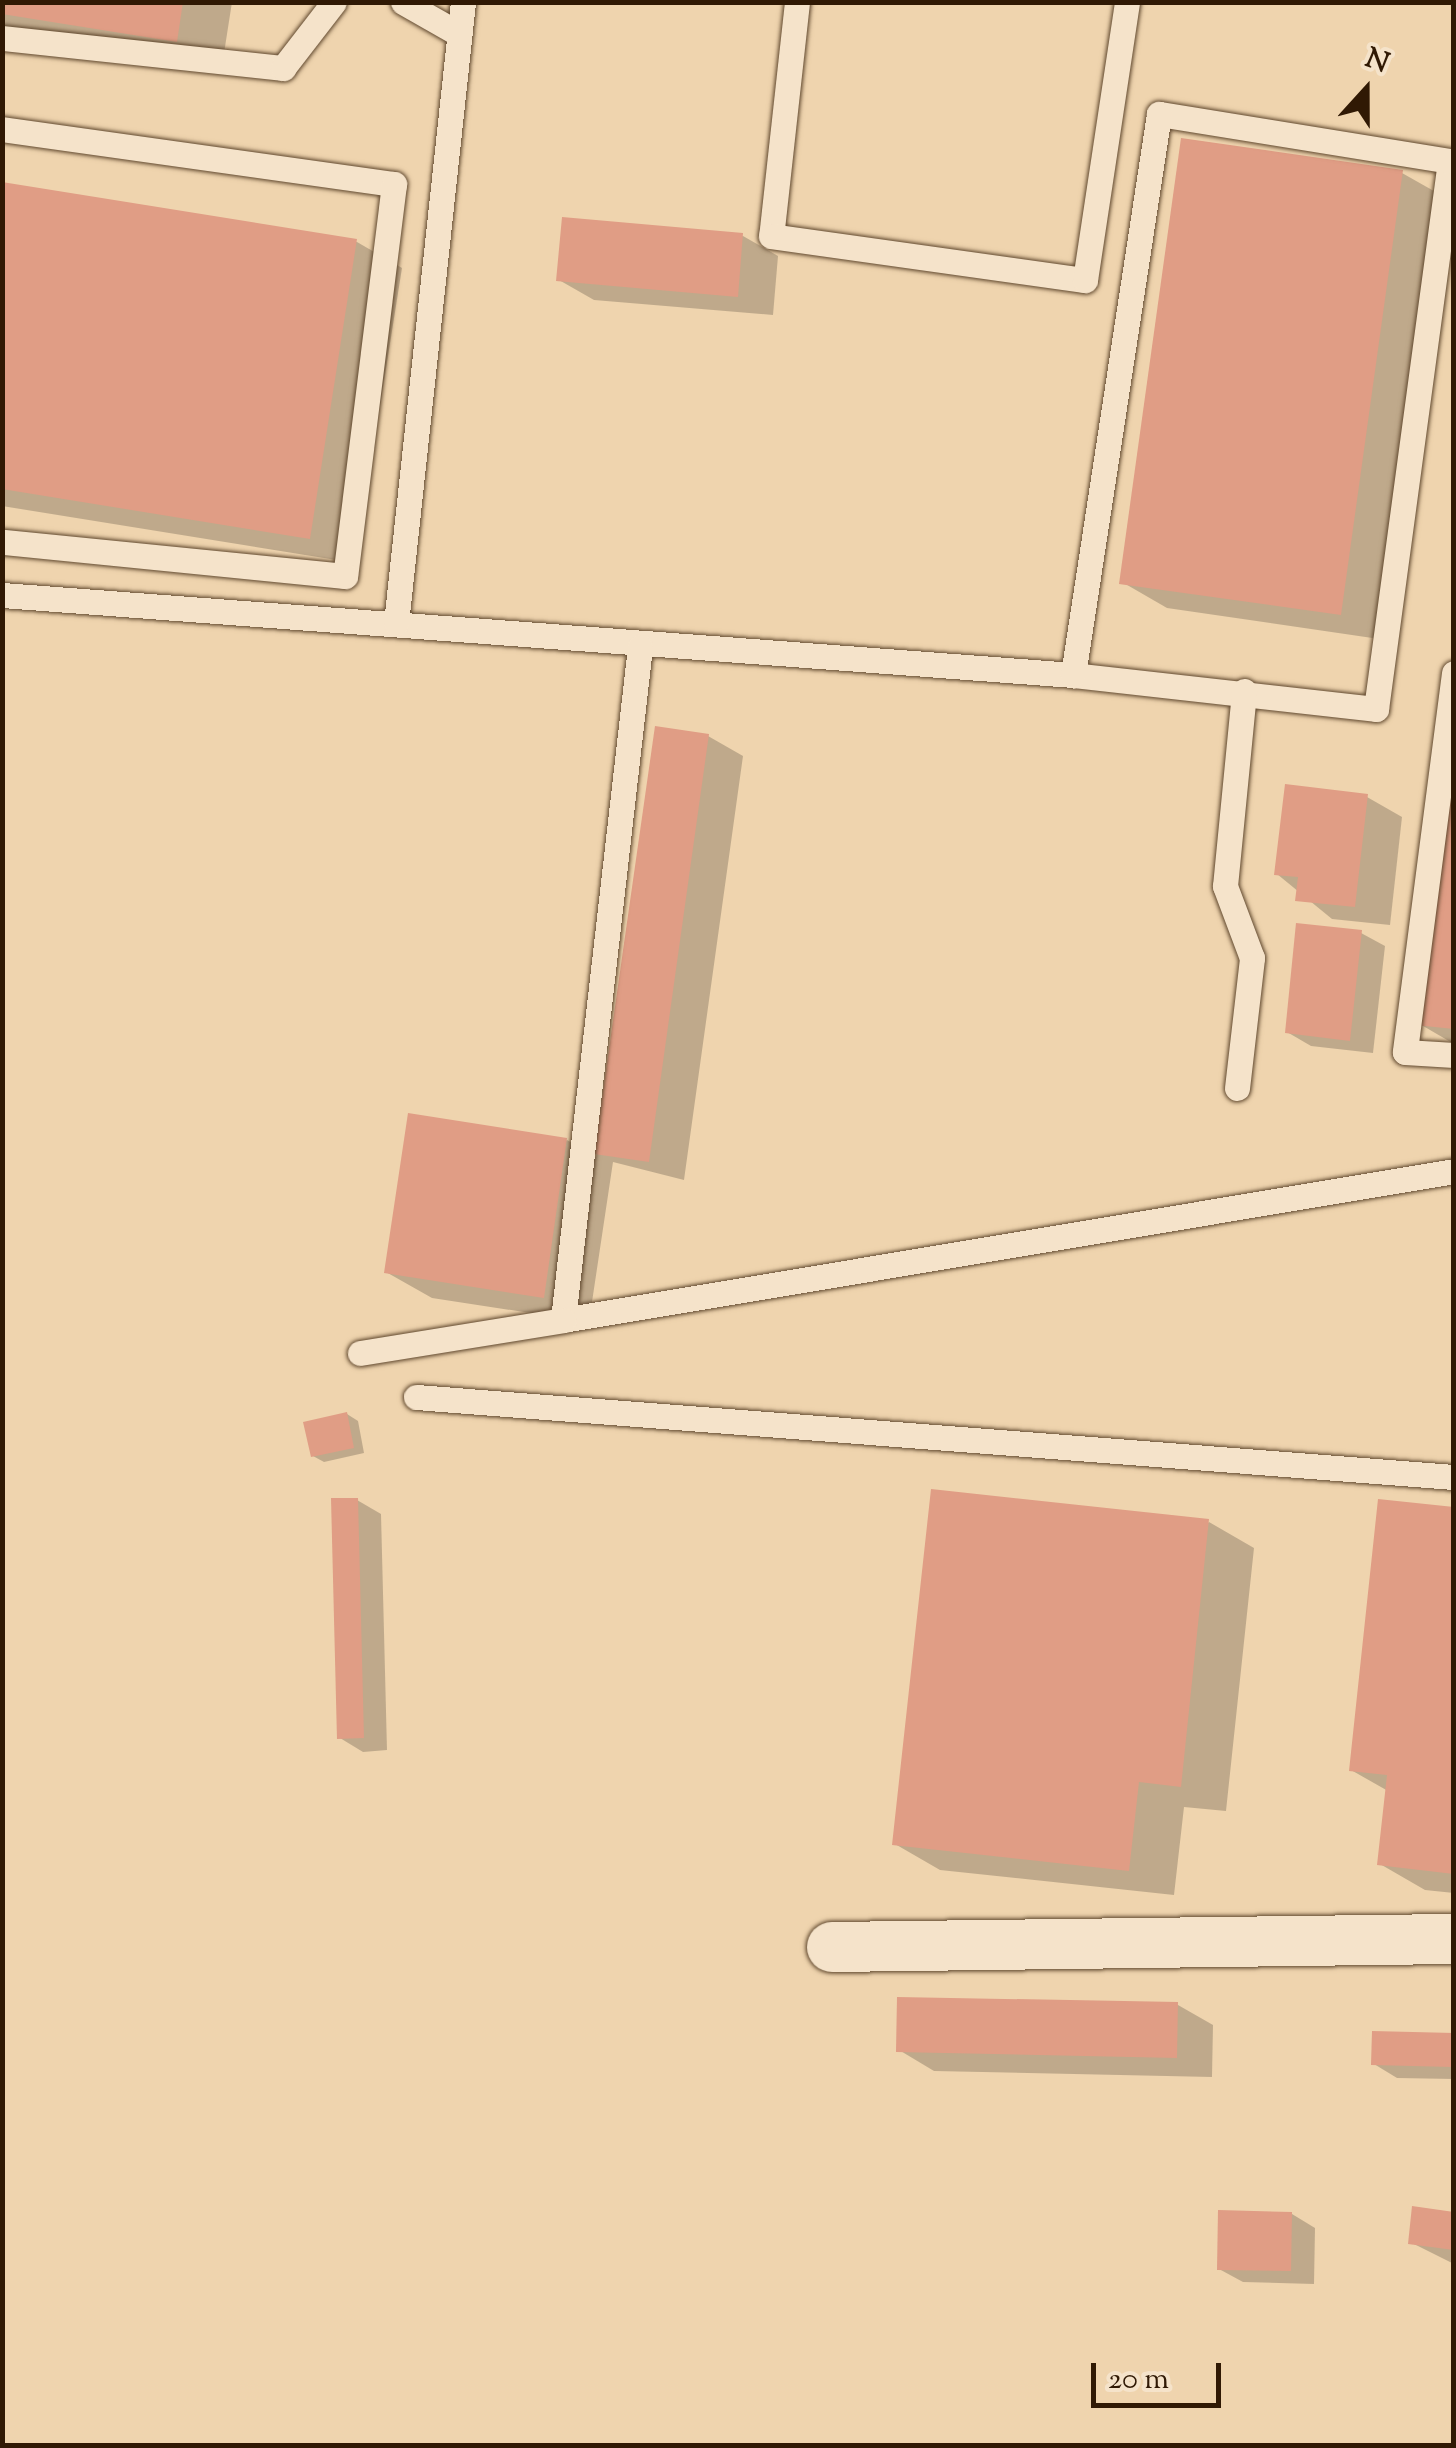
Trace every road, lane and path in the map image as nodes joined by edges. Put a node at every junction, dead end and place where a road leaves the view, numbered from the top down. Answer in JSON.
{"nodes":[{"id":1,"x":334,"y":2,"type":"edge"},
{"id":2,"x":403,"y":2,"type":"edge"},
{"id":3,"x":463,"y":2,"type":"edge"},
{"id":4,"x":797,"y":2,"type":"edge"},
{"id":5,"x":1127,"y":2,"type":"edge"},
{"id":6,"x":460,"y":34,"type":"junction"},
{"id":7,"x":2,"y":38,"type":"edge"},
{"id":8,"x":2,"y":130,"type":"edge"},
{"id":9,"x":2,"y":542,"type":"edge"},
{"id":10,"x":2,"y":595,"type":"edge"},
{"id":11,"x":396,"y":624,"type":"junction"},
{"id":12,"x":640,"y":647,"type":"junction"},
{"id":13,"x":1454,"y":673,"type":"edge"},
{"id":14,"x":1073,"y":675,"type":"junction"},
{"id":15,"x":1244,"y":691,"type":"junction"},
{"id":16,"x":1454,"y":1055,"type":"edge"},
{"id":17,"x":1236,"y":1088,"type":"dead end"},
{"id":18,"x":1454,"y":1171,"type":"edge"},
{"id":19,"x":563,"y":1320,"type":"junction"},
{"id":20,"x":360,"y":1352,"type":"dead end"},
{"id":21,"x":416,"y":1397,"type":"dead end"},
{"id":22,"x":1454,"y":1476,"type":"edge"},
{"id":23,"x":1454,"y":1939,"type":"edge"},
{"id":24,"x":832,"y":1947,"type":"dead end"}],
"edges":[{"from":1,"to":7,"type":"lane"},
{"from":2,"to":6,"type":"lane"},
{"from":3,"to":6,"type":"lane"},
{"from":4,"to":5,"type":"lane"},
{"from":6,"to":11,"type":"lane"},
{"from":8,"to":9,"type":"lane"},
{"from":10,"to":11,"type":"lane"},
{"from":11,"to":12,"type":"lane"},
{"from":12,"to":14,"type":"lane"},
{"from":12,"to":19,"type":"lane"},
{"from":13,"to":16,"type":"lane"},
{"from":14,"to":15,"type":"lane"},
{"from":14,"to":15,"type":"lane"},
{"from":15,"to":17,"type":"lane"},
{"from":18,"to":19,"type":"lane"},
{"from":19,"to":20,"type":"lane"},
{"from":21,"to":22,"type":"lane"},
{"from":23,"to":24,"type":"street"}]}
